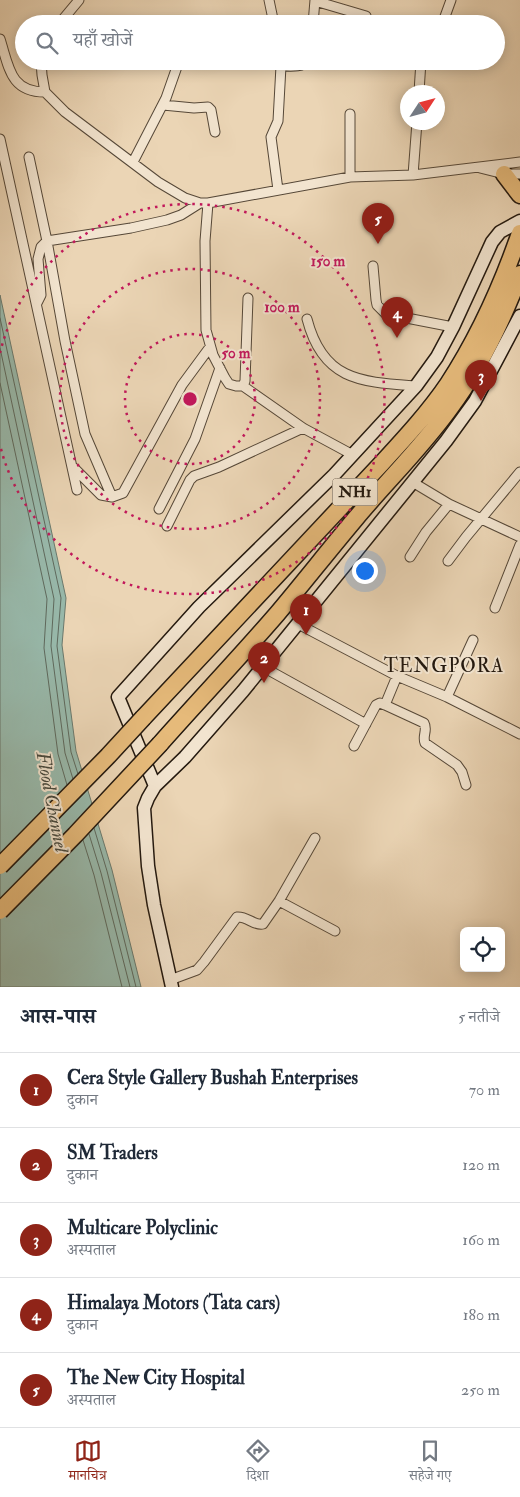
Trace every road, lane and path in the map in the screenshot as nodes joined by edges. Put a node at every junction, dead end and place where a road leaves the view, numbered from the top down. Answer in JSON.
{"nodes":[{"id":1,"x":78,"y":0,"type":"edge"},
{"id":2,"x":270,"y":0,"type":"edge"},
{"id":3,"x":315,"y":0,"type":"edge"},
{"id":4,"x":451,"y":0,"type":"edge"},
{"id":5,"x":66,"y":15,"type":"edge"},
{"id":6,"x":272,"y":15,"type":"edge"},
{"id":7,"x":314,"y":15,"type":"edge"},
{"id":8,"x":363,"y":15,"type":"edge"},
{"id":9,"x":446,"y":15,"type":"edge"},
{"id":10,"x":0,"y":39,"type":"edge"},
{"id":11,"x":42,"y":70,"type":"edge"},
{"id":12,"x":176,"y":70,"type":"edge"},
{"id":13,"x":281,"y":70,"type":"edge"},
{"id":14,"x":420,"y":70,"type":"edge"},
{"id":15,"x":419,"y":85,"type":"edge"},
{"id":16,"x":45,"y":92,"type":"junction"},
{"id":17,"x":163,"y":104,"type":"junction"},
{"id":18,"x":350,"y":114,"type":"dead end"},
{"id":19,"x":417,"y":130,"type":"edge"},
{"id":20,"x":215,"y":132,"type":"dead end"},
{"id":21,"x":0,"y":139,"type":"edge"},
{"id":22,"x":29,"y":157,"type":"dead end"},
{"id":23,"x":133,"y":162,"type":"junction"},
{"id":24,"x":520,"y":162,"type":"edge"},
{"id":25,"x":477,"y":167,"type":"junction"},
{"id":26,"x":512,"y":174,"type":"edge"},
{"id":27,"x":414,"y":175,"type":"junction"},
{"id":28,"x":350,"y":177,"type":"junction"},
{"id":29,"x":278,"y":190,"type":"junction"},
{"id":30,"x":520,"y":195,"type":"edge"},
{"id":31,"x":204,"y":203,"type":"junction"},
{"id":32,"x":520,"y":222,"type":"edge"},
{"id":33,"x":520,"y":233,"type":"edge"},
{"id":34,"x":47,"y":241,"type":"junction"},
{"id":35,"x":373,"y":266,"type":"dead end"},
{"id":36,"x":520,"y":274,"type":"edge"},
{"id":37,"x":248,"y":298,"type":"dead end"},
{"id":38,"x":37,"y":303,"type":"junction"},
{"id":39,"x":520,"y":316,"type":"edge"},
{"id":40,"x":307,"y":319,"type":"dead end"},
{"id":41,"x":453,"y":327,"type":"junction"},
{"id":42,"x":210,"y":347,"type":"junction"},
{"id":43,"x":220,"y":368,"type":"junction"},
{"id":44,"x":243,"y":386,"type":"junction"},
{"id":45,"x":416,"y":386,"type":"junction"},
{"id":46,"x":303,"y":428,"type":"junction"},
{"id":47,"x":353,"y":455,"type":"junction"},
{"id":48,"x":72,"y":466,"type":"junction"},
{"id":49,"x":520,"y":472,"type":"edge"},
{"id":50,"x":414,"y":483,"type":"junction"},
{"id":51,"x":78,"y":490,"type":"dead end"},
{"id":52,"x":112,"y":497,"type":"junction"},
{"id":53,"x":449,"y":504,"type":"junction"},
{"id":54,"x":159,"y":509,"type":"dead end"},
{"id":55,"x":481,"y":520,"type":"junction"},
{"id":56,"x":167,"y":526,"type":"dead end"},
{"id":57,"x":520,"y":537,"type":"edge"},
{"id":58,"x":520,"y":545,"type":"edge"},
{"id":59,"x":410,"y":557,"type":"dead end"},
{"id":60,"x":448,"y":561,"type":"dead end"},
{"id":61,"x":494,"y":608,"type":"dead end"},
{"id":62,"x":298,"y":624,"type":"junction"},
{"id":63,"x":473,"y":640,"type":"dead end"},
{"id":64,"x":263,"y":667,"type":"junction"},
{"id":65,"x":397,"y":676,"type":"junction"},
{"id":66,"x":447,"y":697,"type":"junction"},
{"id":67,"x":385,"y":705,"type":"junction"},
{"id":68,"x":366,"y":724,"type":"junction"},
{"id":69,"x":520,"y":734,"type":"edge"},
{"id":70,"x":354,"y":746,"type":"dead end"},
{"id":71,"x":466,"y":785,"type":"dead end"},
{"id":72,"x":155,"y":786,"type":"junction"},
{"id":73,"x":315,"y":838,"type":"dead end"},
{"id":74,"x":0,"y":866,"type":"edge"},
{"id":75,"x":280,"y":901,"type":"junction"},
{"id":76,"x":0,"y":911,"type":"edge"},
{"id":77,"x":334,"y":931,"type":"dead end"},
{"id":78,"x":171,"y":983,"type":"edge"}],
"edges":[{"from":1,"to":5,"type":"street"},
{"from":2,"to":6,"type":"street"},
{"from":3,"to":7,"type":"street"},
{"from":3,"to":8,"type":"street"},
{"from":4,"to":9,"type":"street"},
{"from":10,"to":16,"type":"street"},
{"from":11,"to":16,"type":"street"},
{"from":12,"to":17,"type":"street"},
{"from":13,"to":29,"type":"street"},
{"from":14,"to":15,"type":"street"},
{"from":16,"to":23,"type":"street"},
{"from":17,"to":20,"type":"street"},
{"from":17,"to":23,"type":"street"},
{"from":18,"to":28,"type":"street"},
{"from":19,"to":27,"type":"street"},
{"from":21,"to":38,"type":"street"},
{"from":22,"to":34,"type":"street"},
{"from":23,"to":31,"type":"street"},
{"from":24,"to":25,"type":"street"},
{"from":25,"to":26,"type":"street"},
{"from":25,"to":27,"type":"street"},
{"from":26,"to":30,"type":"highway"},
{"from":27,"to":28,"type":"street"},
{"from":28,"to":29,"type":"street"},
{"from":29,"to":31,"type":"street"},
{"from":31,"to":34,"type":"street"},
{"from":31,"to":42,"type":"street"},
{"from":32,"to":41,"type":"main road"},
{"from":33,"to":74,"type":"highway","number":"NH1","bridge":true},
{"from":34,"to":38,"type":"street"},
{"from":34,"to":52,"type":"street"},
{"from":35,"to":41,"type":"street"},
{"from":36,"to":76,"type":"highway","number":"NH1","bridge":true},
{"from":37,"to":44,"type":"street"},
{"from":38,"to":48,"type":"street"},
{"from":39,"to":50,"type":"main road"},
{"from":40,"to":45,"type":"street"},
{"from":41,"to":45,"type":"main road"},
{"from":42,"to":43,"type":"street"},
{"from":42,"to":52,"type":"street"},
{"from":43,"to":44,"type":"street"},
{"from":43,"to":54,"type":"street"},
{"from":44,"to":46,"type":"street"},
{"from":45,"to":47,"type":"main road"},
{"from":46,"to":47,"type":"street"},
{"from":46,"to":56,"type":"street"},
{"from":47,"to":72,"type":"main road"},
{"from":48,"to":51,"type":"street"},
{"from":48,"to":52,"type":"street"},
{"from":49,"to":55,"type":"street"},
{"from":50,"to":53,"type":"street"},
{"from":50,"to":62,"type":"main road"},
{"from":53,"to":55,"type":"street"},
{"from":53,"to":59,"type":"street"},
{"from":55,"to":57,"type":"street"},
{"from":55,"to":60,"type":"street"},
{"from":58,"to":61,"type":"street"},
{"from":62,"to":64,"type":"main road"},
{"from":62,"to":65,"type":"street"},
{"from":63,"to":66,"type":"street"},
{"from":64,"to":68,"type":"street"},
{"from":64,"to":72,"type":"main road"},
{"from":65,"to":66,"type":"street"},
{"from":65,"to":67,"type":"street"},
{"from":66,"to":69,"type":"street"},
{"from":67,"to":68,"type":"street"},
{"from":67,"to":71,"type":"street"},
{"from":68,"to":70,"type":"street"},
{"from":72,"to":78,"type":"main road"},
{"from":73,"to":75,"type":"street"},
{"from":75,"to":77,"type":"street"},
{"from":75,"to":78,"type":"street"}]}
